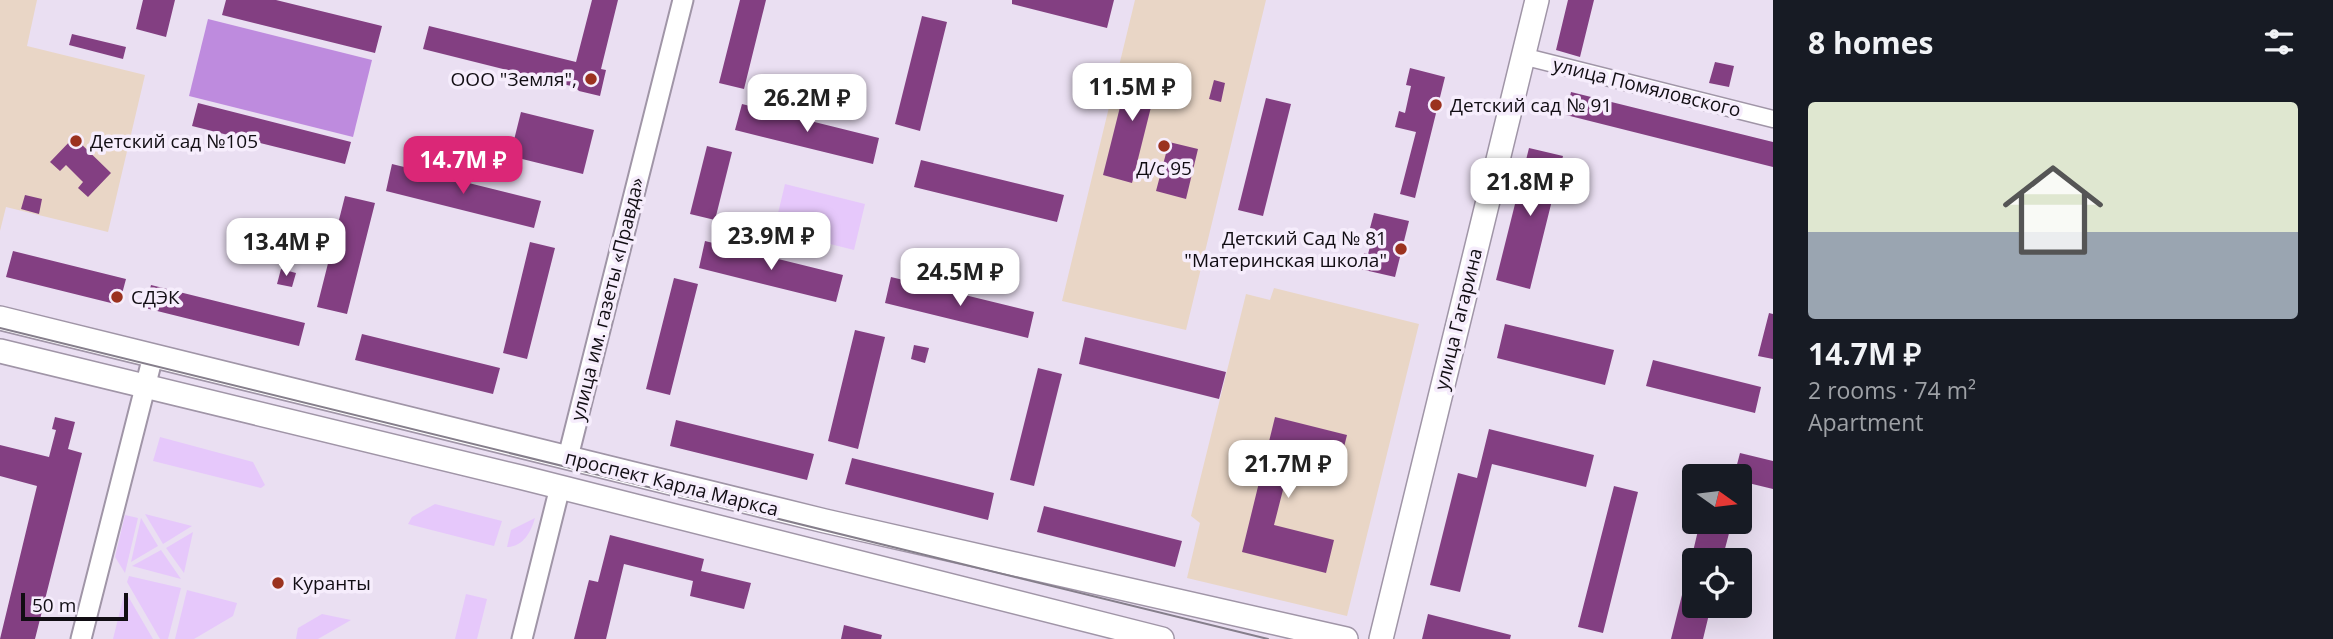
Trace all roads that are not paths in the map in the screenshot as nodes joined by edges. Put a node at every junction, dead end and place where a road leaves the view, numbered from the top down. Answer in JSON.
{"nodes":[{"id":1,"x":683,"y":0,"type":"edge"},
{"id":2,"x":1536,"y":0,"type":"edge"},
{"id":3,"x":1522,"y":56,"type":"junction"},
{"id":4,"x":1773,"y":119,"type":"edge"},
{"id":5,"x":0,"y":318,"type":"edge"},
{"id":6,"x":0,"y":351,"type":"edge"},
{"id":7,"x":153,"y":356,"type":"junction"},
{"id":8,"x":144,"y":387,"type":"junction"},
{"id":9,"x":568,"y":457,"type":"junction"},
{"id":10,"x":561,"y":487,"type":"junction"},
{"id":11,"x":81,"y":639,"type":"edge"},
{"id":12,"x":522,"y":639,"type":"edge"},
{"id":13,"x":1162,"y":639,"type":"edge"},
{"id":14,"x":1346,"y":639,"type":"edge"},
{"id":15,"x":1381,"y":639,"type":"edge"}],
"edges":[{"from":1,"to":9,"type":"street","name":"улица им. газеты «Правда»"},
{"from":2,"to":3,"type":"main road","name":"улица Гагарина"},
{"from":3,"to":4,"type":"street","name":"улица Помяловского"},
{"from":3,"to":15,"type":"main road","name":"улица Гагарина"},
{"from":5,"to":7,"type":"main road","name":"проспект Карла Маркса"},
{"from":6,"to":8,"type":"main road","name":"проспект Карла Маркса"},
{"from":7,"to":8,"type":"street"},
{"from":7,"to":9,"type":"main road","name":"проспект Карла Маркса"},
{"from":8,"to":10,"type":"main road","name":"проспект Карла Маркса"},
{"from":8,"to":11,"type":"street"},
{"from":9,"to":10,"type":"main road","name":"улица им. газеты «Правда»"},
{"from":9,"to":14,"type":"main road","name":"проспект Карла Маркса"},
{"from":10,"to":12,"type":"street","name":"улица им. газеты «Правда»"},
{"from":10,"to":13,"type":"main road","name":"проспект Карла Маркса"}]}
